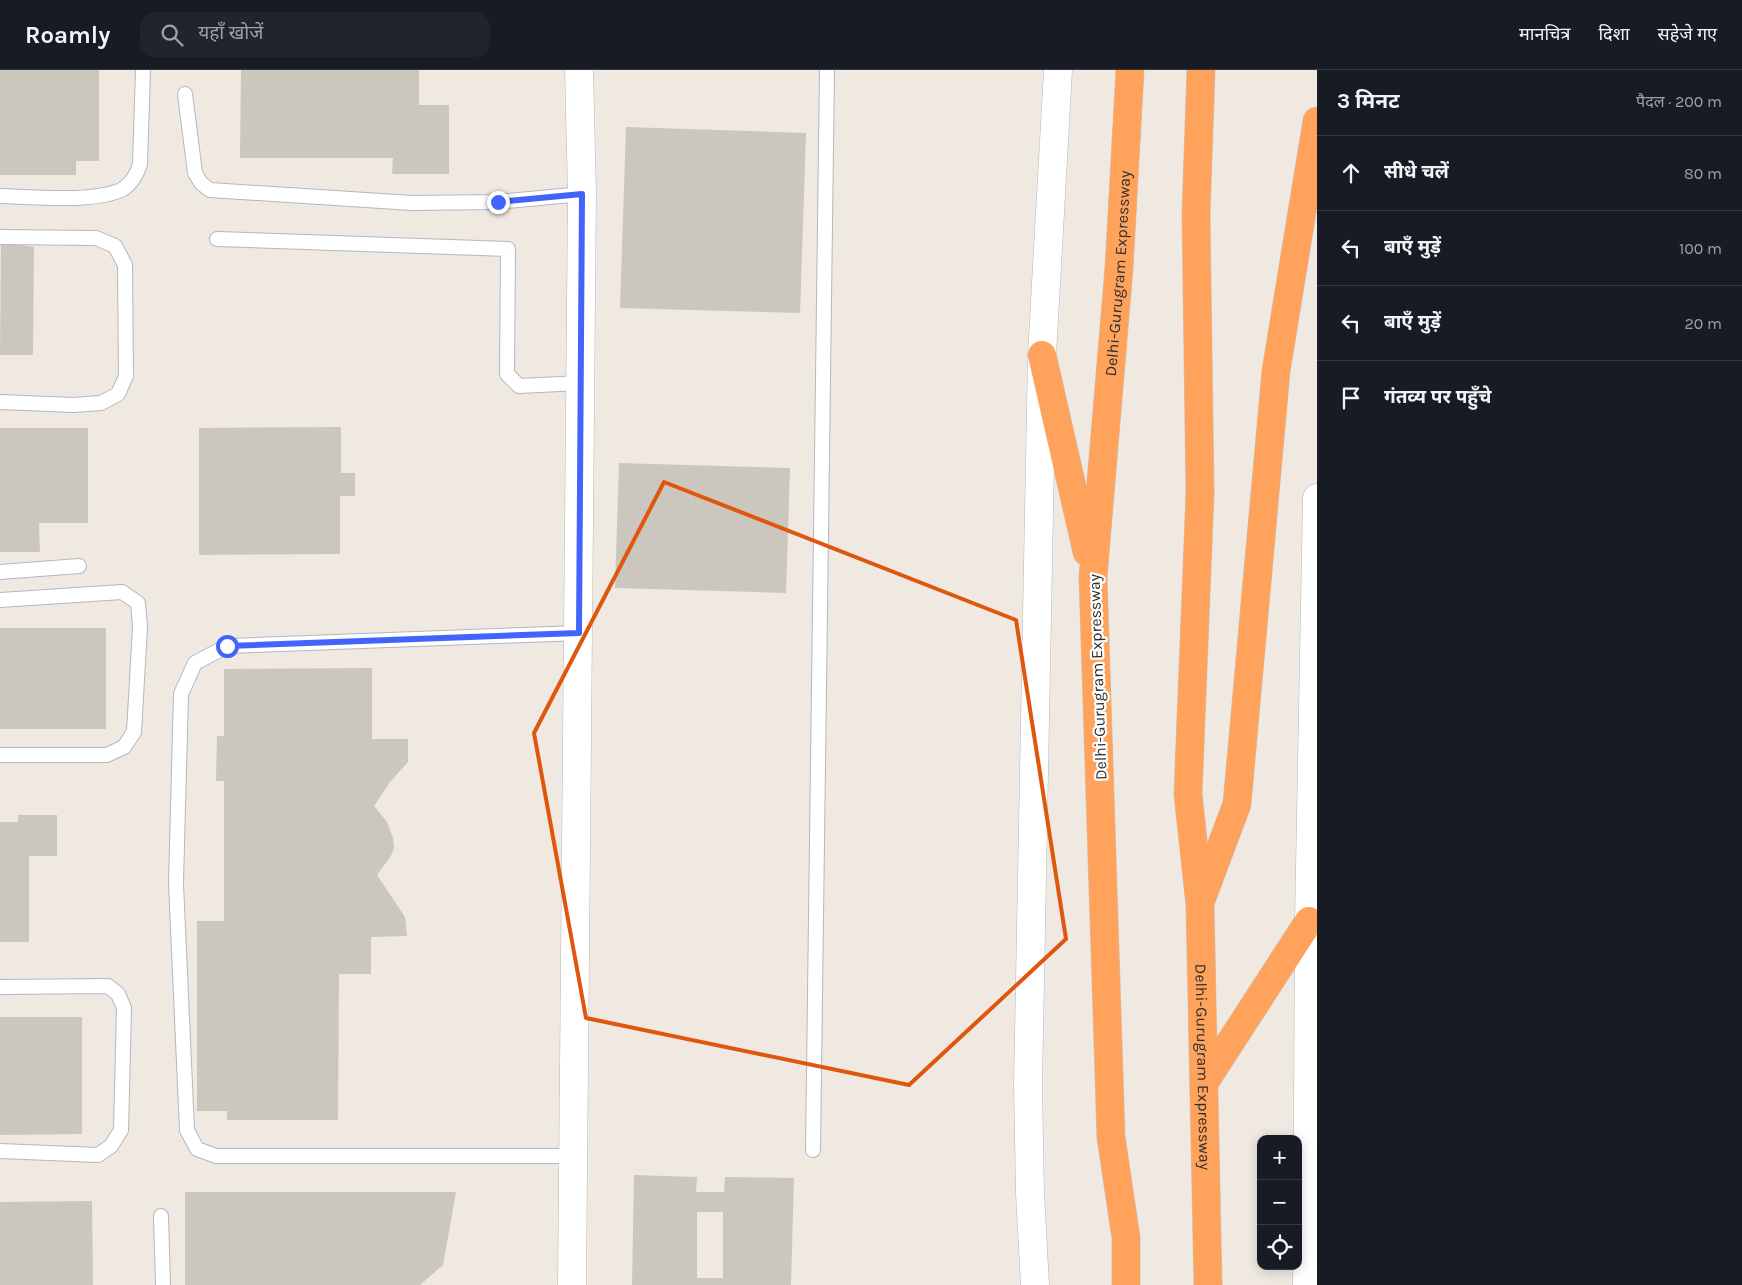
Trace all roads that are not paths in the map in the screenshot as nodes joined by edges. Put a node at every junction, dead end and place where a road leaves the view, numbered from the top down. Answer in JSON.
{"nodes":[{"id":1,"x":143,"y":70,"type":"edge"},
{"id":2,"x":579,"y":70,"type":"edge"},
{"id":3,"x":828,"y":70,"type":"edge"},
{"id":4,"x":1058,"y":70,"type":"edge"},
{"id":5,"x":1130,"y":70,"type":"edge"},
{"id":6,"x":1201,"y":70,"type":"edge"},
{"id":7,"x":185,"y":94,"type":"dead end"},
{"id":8,"x":1317,"y":120,"type":"edge"},
{"id":9,"x":582,"y":194,"type":"junction"},
{"id":10,"x":0,"y":196,"type":"edge"},
{"id":11,"x":0,"y":237,"type":"edge"},
{"id":12,"x":217,"y":239,"type":"dead end"},
{"id":13,"x":1042,"y":355,"type":"junction"},
{"id":14,"x":581,"y":383,"type":"junction"},
{"id":15,"x":0,"y":402,"type":"edge"},
{"id":16,"x":1317,"y":498,"type":"edge"},
{"id":17,"x":79,"y":566,"type":"dead end"},
{"id":18,"x":0,"y":572,"type":"edge"},
{"id":19,"x":1093,"y":577,"type":"junction"},
{"id":20,"x":0,"y":600,"type":"edge"},
{"id":21,"x":579,"y":633,"type":"junction"},
{"id":22,"x":0,"y":755,"type":"edge"},
{"id":23,"x":1317,"y":892,"type":"edge"},
{"id":24,"x":1200,"y":905,"type":"junction"},
{"id":25,"x":1309,"y":921,"type":"junction"},
{"id":26,"x":0,"y":987,"type":"edge"},
{"id":27,"x":1204,"y":1083,"type":"junction"},
{"id":28,"x":813,"y":1150,"type":"dead end"},
{"id":29,"x":0,"y":1151,"type":"edge"},
{"id":30,"x":574,"y":1156,"type":"junction"},
{"id":31,"x":161,"y":1216,"type":"dead end"},
{"id":32,"x":163,"y":1285,"type":"edge"},
{"id":33,"x":572,"y":1285,"type":"edge"},
{"id":34,"x":1035,"y":1285,"type":"edge"},
{"id":35,"x":1126,"y":1285,"type":"edge"},
{"id":36,"x":1208,"y":1285,"type":"edge"},
{"id":37,"x":1307,"y":1285,"type":"edge"}],
"edges":[{"from":1,"to":10,"type":"lane"},
{"from":2,"to":9,"type":"main road"},
{"from":3,"to":28,"type":"lane"},
{"from":4,"to":13,"type":"main road"},
{"from":5,"to":19,"type":"highway","name":"Delhi-Gurugram Expressway"},
{"from":6,"to":24,"type":"highway","name":"Delhi-Gurugram Expressway"},
{"from":7,"to":9,"type":"lane"},
{"from":8,"to":24,"type":"highway"},
{"from":9,"to":14,"type":"main road"},
{"from":11,"to":15,"type":"lane"},
{"from":12,"to":14,"type":"lane"},
{"from":13,"to":19,"type":"highway"},
{"from":13,"to":34,"type":"main road"},
{"from":14,"to":21,"type":"main road"},
{"from":16,"to":25,"type":"main road"},
{"from":17,"to":18,"type":"lane"},
{"from":19,"to":35,"type":"highway","name":"Delhi-Gurugram Expressway"},
{"from":20,"to":22,"type":"lane"},
{"from":21,"to":30,"type":"main road"},
{"from":21,"to":30,"type":"lane"},
{"from":23,"to":25,"type":"main road"},
{"from":24,"to":27,"type":"highway","name":"Delhi-Gurugram Expressway"},
{"from":25,"to":27,"type":"highway"},
{"from":25,"to":37,"type":"main road"},
{"from":26,"to":29,"type":"lane"},
{"from":27,"to":36,"type":"highway","name":"Delhi-Gurugram Expressway"},
{"from":30,"to":33,"type":"main road"},
{"from":31,"to":32,"type":"lane"}]}
